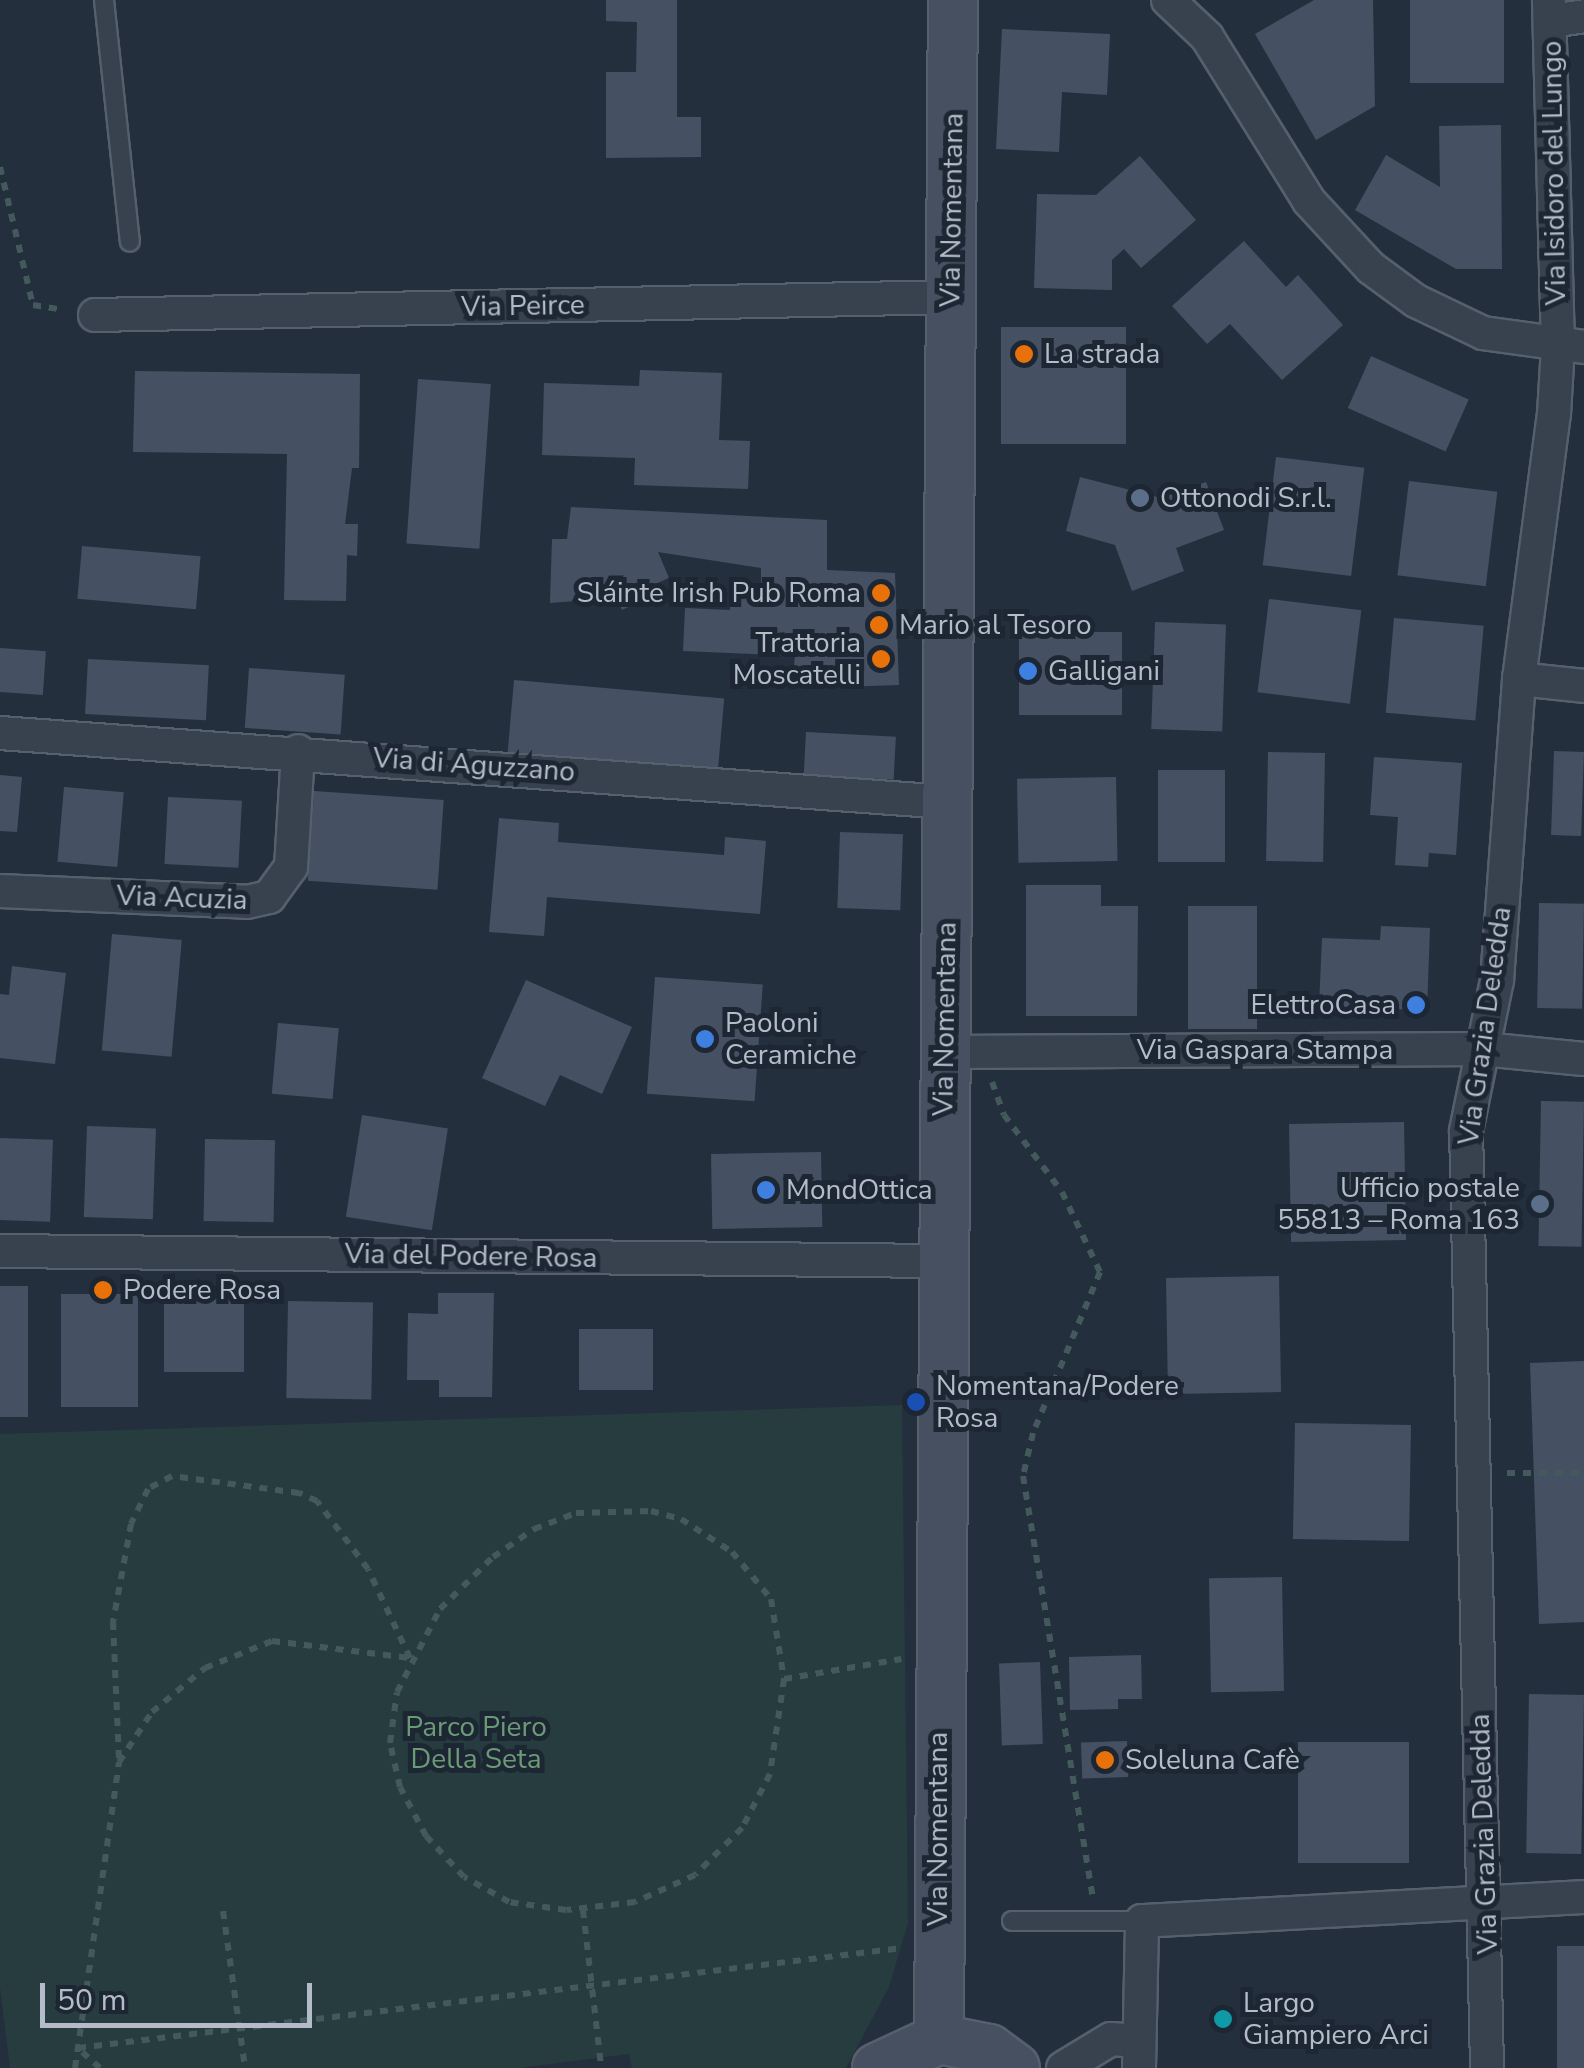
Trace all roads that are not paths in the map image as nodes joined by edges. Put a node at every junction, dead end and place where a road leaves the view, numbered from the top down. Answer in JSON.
{"nodes":[{"id":1,"x":104,"y":0,"type":"edge"},
{"id":2,"x":953,"y":0,"type":"edge"},
{"id":3,"x":1168,"y":0,"type":"edge"},
{"id":4,"x":1550,"y":10,"type":"edge"},
{"id":5,"x":1584,"y":16,"type":"edge"},
{"id":6,"x":130,"y":242,"type":"dead end"},
{"id":7,"x":951,"y":297,"type":"junction"},
{"id":8,"x":95,"y":314,"type":"road end"},
{"id":9,"x":1571,"y":347,"type":"edge"},
{"id":10,"x":1519,"y":679,"type":"junction"},
{"id":11,"x":1584,"y":686,"type":"edge"},
{"id":12,"x":0,"y":733,"type":"edge"},
{"id":13,"x":298,"y":752,"type":"junction"},
{"id":14,"x":947,"y":802,"type":"junction"},
{"id":15,"x":0,"y":891,"type":"edge"},
{"id":16,"x":1483,"y":1048,"type":"junction"},
{"id":17,"x":966,"y":1052,"type":"junction"},
{"id":18,"x":1584,"y":1059,"type":"edge"},
{"id":19,"x":0,"y":1251,"type":"edge"},
{"id":20,"x":941,"y":1262,"type":"junction"},
{"id":21,"x":1584,"y":1897,"type":"edge"},
{"id":22,"x":1488,"y":1901,"type":"junction"},
{"id":23,"x":1142,"y":1921,"type":"junction"},
{"id":24,"x":1012,"y":1922,"type":"dead end"},
{"id":25,"x":939,"y":2039,"type":"junction"},
{"id":26,"x":1139,"y":2054,"type":"edge"},
{"id":27,"x":877,"y":2068,"type":"edge"},
{"id":28,"x":1015,"y":2068,"type":"edge"},
{"id":29,"x":1063,"y":2068,"type":"edge"},
{"id":30,"x":1487,"y":2068,"type":"edge"}],
"edges":[{"from":1,"to":6,"type":"lane"},
{"from":2,"to":7,"type":"main road","name":"Via Nomentana"},
{"from":3,"to":9,"type":"street"},
{"from":4,"to":5,"type":"street"},
{"from":4,"to":9,"type":"street","name":"Via Isidoro del Lungo"},
{"from":7,"to":8,"type":"street","name":"Via Peirce"},
{"from":7,"to":14,"type":"main road","name":"Via Nomentana"},
{"from":9,"to":10,"type":"street","name":"Via Grazia Deledda"},
{"from":10,"to":11,"type":"street"},
{"from":10,"to":16,"type":"street","name":"Via Grazia Deledda"},
{"from":12,"to":13,"type":"street","name":"Via di Aguzzano"},
{"from":13,"to":14,"type":"street","name":"Via di Aguzzano"},
{"from":13,"to":15,"type":"street","name":"Via Acuzia"},
{"from":14,"to":17,"type":"main road","name":"Via Nomentana"},
{"from":16,"to":17,"type":"street","name":"Via Gaspara Stampa"},
{"from":16,"to":18,"type":"street","name":"Via Gaspara Stampa"},
{"from":16,"to":22,"type":"street","name":"Via Grazia Deledda"},
{"from":17,"to":20,"type":"main road","name":"Via Nomentana"},
{"from":19,"to":20,"type":"street","name":"Via del Podere Rosa"},
{"from":20,"to":25,"type":"main road","name":"Via Nomentana"},
{"from":21,"to":22,"type":"street"},
{"from":22,"to":23,"type":"street"},
{"from":22,"to":30,"type":"street","name":"Via Grazia Deledda"},
{"from":23,"to":24,"type":"lane"},
{"from":23,"to":26,"type":"street"},
{"from":25,"to":27,"type":"main road"},
{"from":25,"to":28,"type":"main road"},
{"from":26,"to":29,"type":"street"}]}
